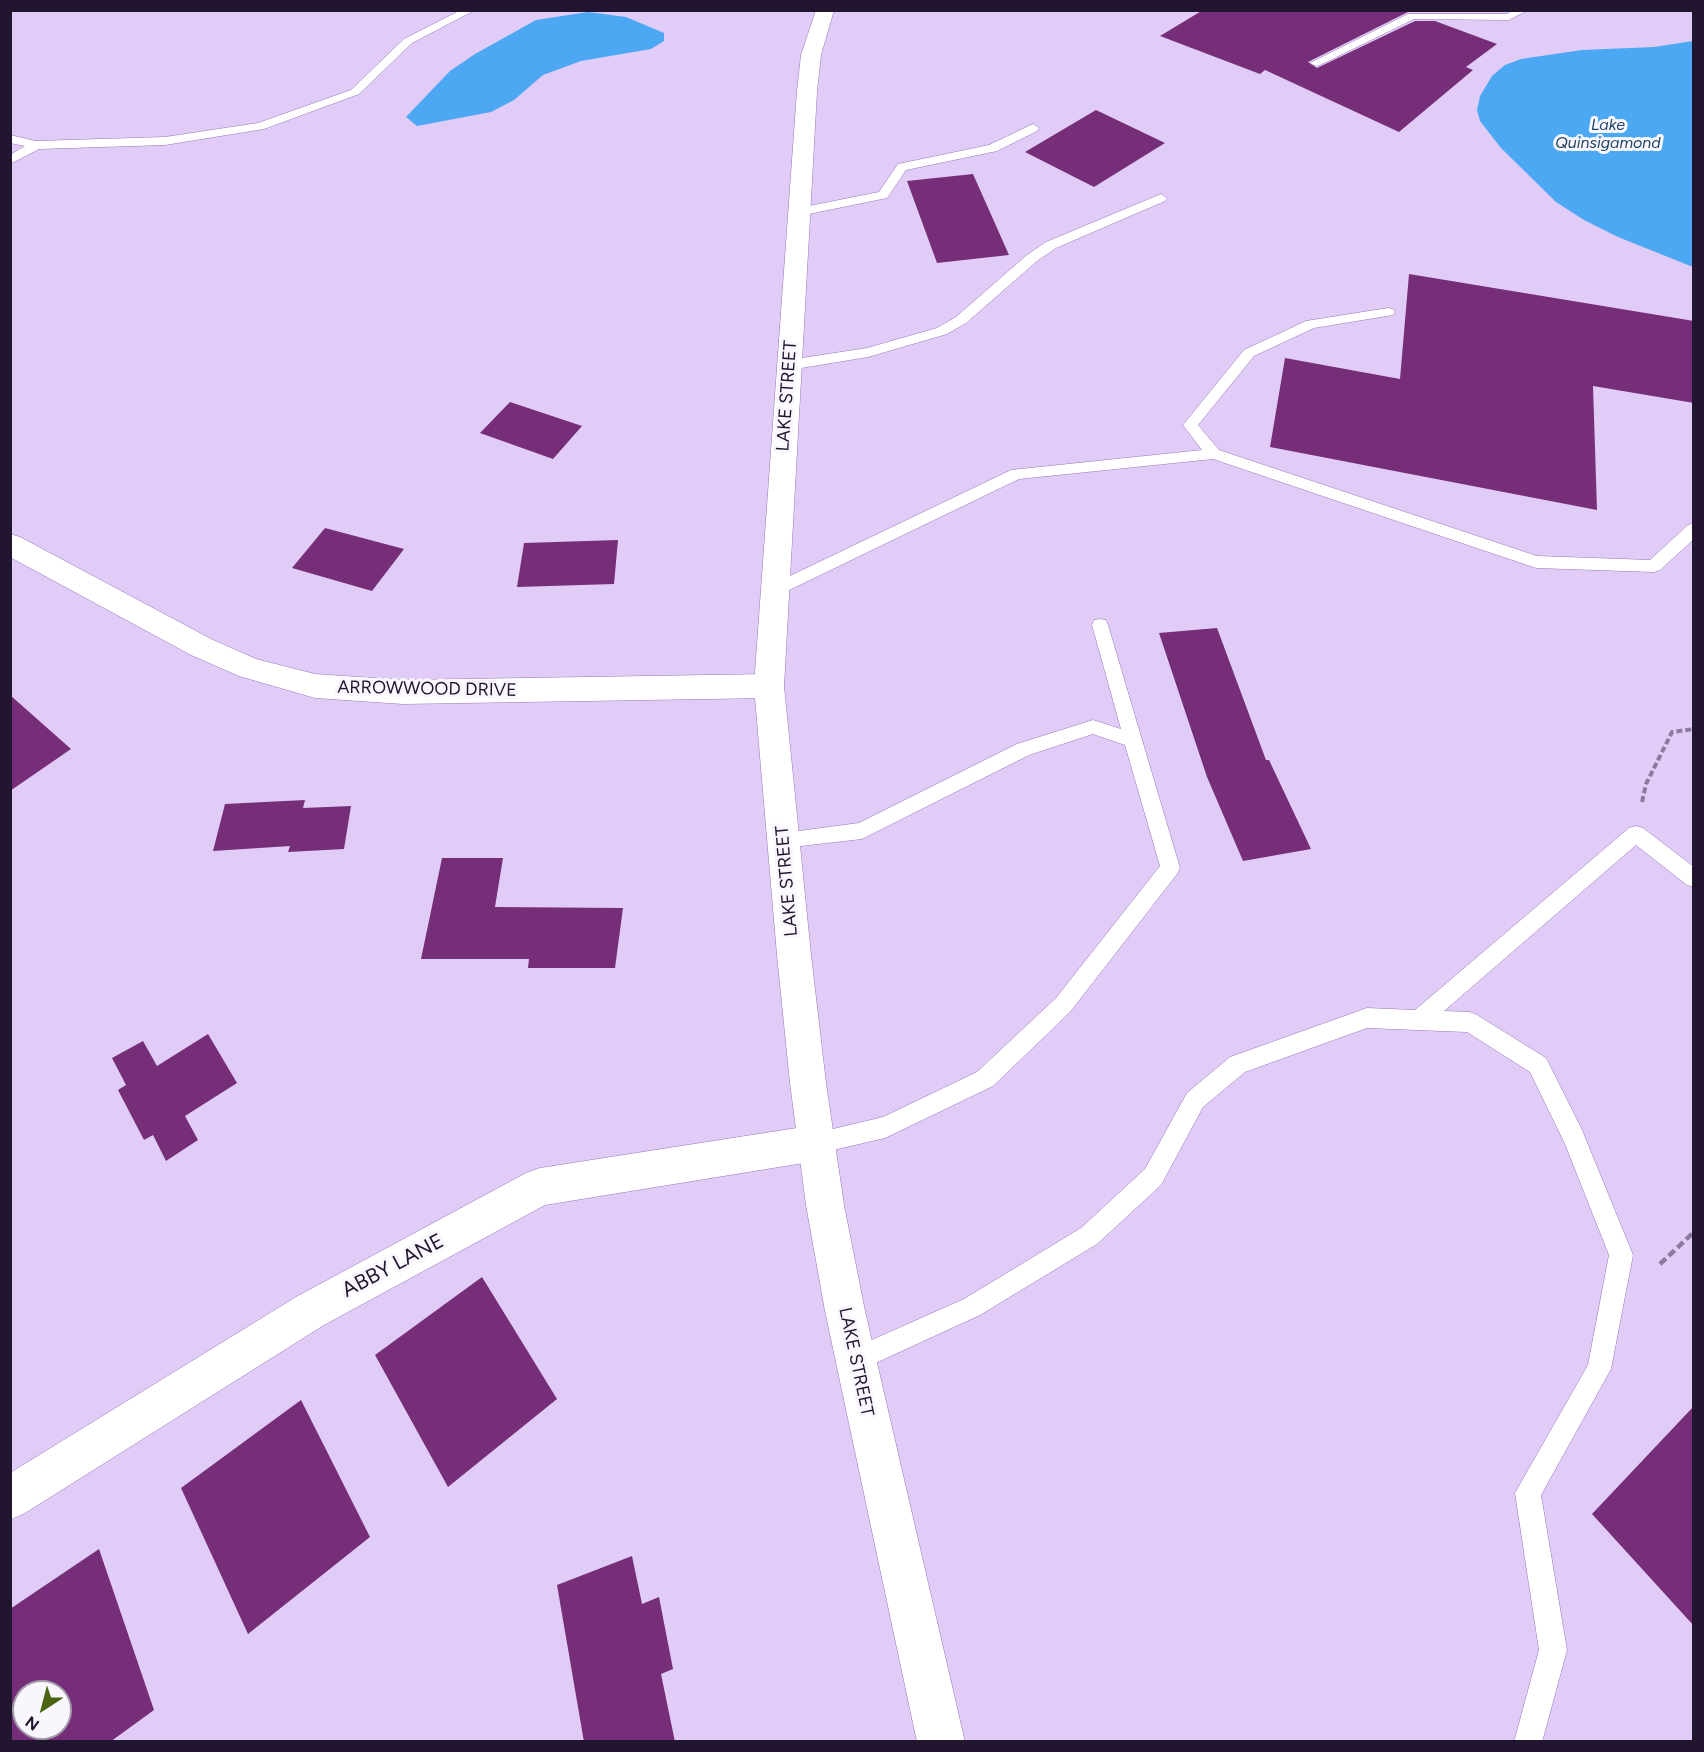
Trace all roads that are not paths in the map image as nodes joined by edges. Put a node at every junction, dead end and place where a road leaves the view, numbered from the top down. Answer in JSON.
{"nodes":[{"id":1,"x":470,"y":10,"type":"edge"},
{"id":2,"x":825,"y":10,"type":"edge"},
{"id":3,"x":1523,"y":10,"type":"edge"},
{"id":4,"x":1316,"y":63,"type":"dead end"},
{"id":5,"x":1033,"y":128,"type":"dead end"},
{"id":6,"x":10,"y":139,"type":"edge"},
{"id":7,"x":36,"y":145,"type":"junction"},
{"id":8,"x":10,"y":160,"type":"edge"},
{"id":9,"x":1161,"y":198,"type":"dead end"},
{"id":10,"x":799,"y":212,"type":"junction"},
{"id":11,"x":1388,"y":312,"type":"dead end"},
{"id":12,"x":789,"y":365,"type":"junction"},
{"id":13,"x":1214,"y":454,"type":"junction"},
{"id":14,"x":1694,"y":529,"type":"edge"},
{"id":15,"x":10,"y":544,"type":"edge"},
{"id":16,"x":775,"y":590,"type":"junction"},
{"id":17,"x":1100,"y":626,"type":"dead end"},
{"id":18,"x":769,"y":686,"type":"junction"},
{"id":19,"x":1133,"y":740,"type":"junction"},
{"id":20,"x":783,"y":840,"type":"junction"},
{"id":21,"x":1694,"y":879,"type":"edge"},
{"id":22,"x":1419,"y":1020,"type":"junction"},
{"id":23,"x":816,"y":1143,"type":"junction"},
{"id":24,"x":856,"y":1360,"type":"junction"},
{"id":25,"x":10,"y":1498,"type":"edge"},
{"id":26,"x":941,"y":1742,"type":"edge"},
{"id":27,"x":1528,"y":1742,"type":"edge"}],
"edges":[{"from":1,"to":7,"type":"lane"},
{"from":2,"to":10,"type":"main road","name":"LAKE STREET"},
{"from":3,"to":4,"type":"lane"},
{"from":5,"to":10,"type":"lane"},
{"from":6,"to":7,"type":"lane"},
{"from":7,"to":8,"type":"lane"},
{"from":9,"to":12,"type":"lane"},
{"from":10,"to":12,"type":"main road","name":"LAKE STREET"},
{"from":11,"to":13,"type":"lane"},
{"from":12,"to":16,"type":"main road","name":"LAKE STREET"},
{"from":13,"to":14,"type":"lane"},
{"from":13,"to":16,"type":"lane"},
{"from":15,"to":18,"type":"main road","name":"ARROWWOOD DRIVE"},
{"from":16,"to":18,"type":"main road","name":"LAKE STREET"},
{"from":17,"to":19,"type":"lane"},
{"from":18,"to":20,"type":"main road","name":"LAKE STREET"},
{"from":19,"to":20,"type":"lane"},
{"from":19,"to":23,"type":"lane"},
{"from":20,"to":23,"type":"main road","name":"LAKE STREET"},
{"from":21,"to":22,"type":"lane"},
{"from":22,"to":24,"type":"lane"},
{"from":22,"to":27,"type":"lane"},
{"from":23,"to":24,"type":"main road","name":"LAKE STREET"},
{"from":23,"to":25,"type":"main road","name":"ABBY LANE"},
{"from":24,"to":26,"type":"main road","name":"LAKE STREET"}]}
